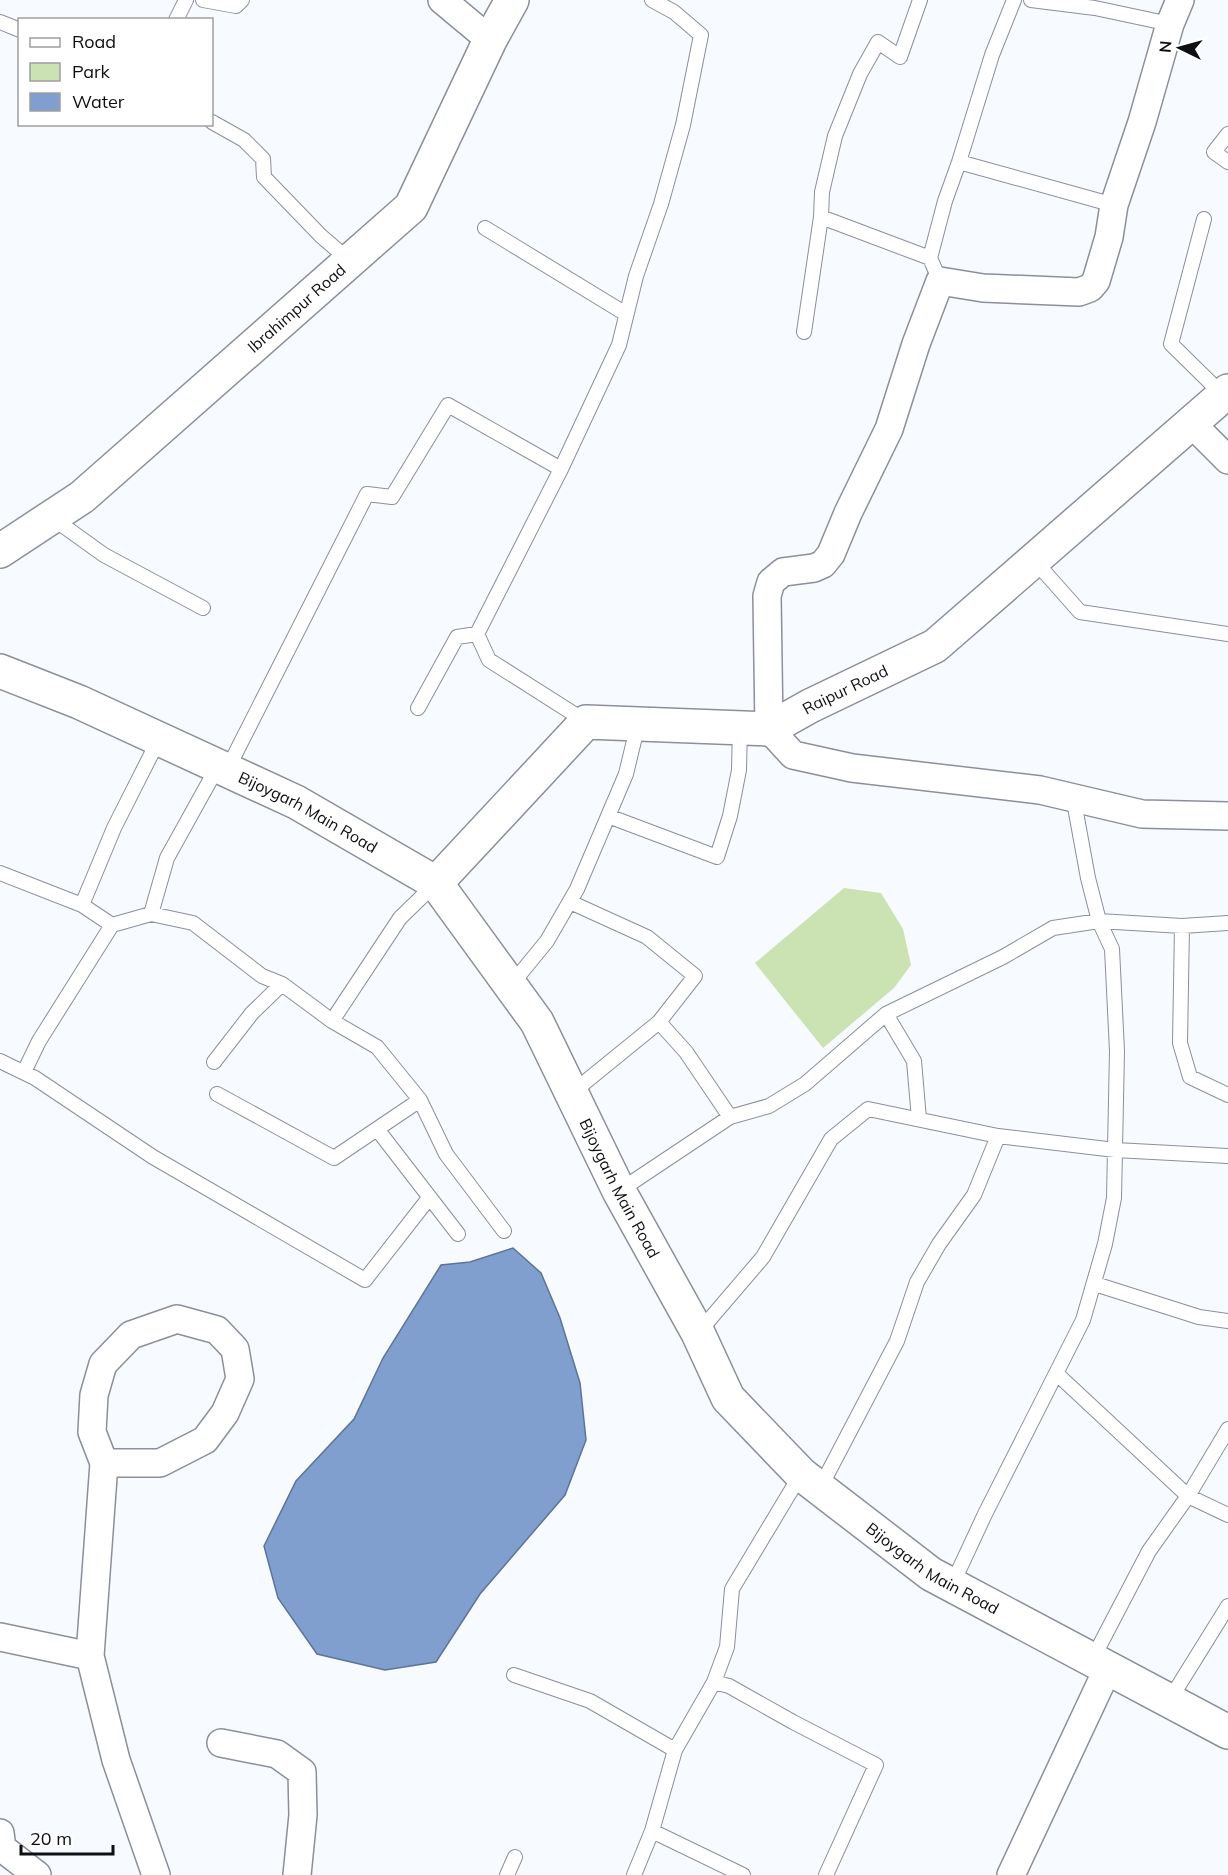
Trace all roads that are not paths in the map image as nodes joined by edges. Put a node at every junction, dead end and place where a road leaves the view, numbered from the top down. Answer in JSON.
{"nodes":[{"id":1,"x":186,"y":0,"type":"edge"},
{"id":2,"x":203,"y":0,"type":"edge"},
{"id":3,"x":242,"y":0,"type":"edge"},
{"id":4,"x":442,"y":0,"type":"edge"},
{"id":5,"x":512,"y":0,"type":"edge"},
{"id":6,"x":652,"y":0,"type":"edge"},
{"id":7,"x":920,"y":0,"type":"edge"},
{"id":8,"x":1014,"y":0,"type":"edge"},
{"id":9,"x":1031,"y":0,"type":"edge"},
{"id":10,"x":1096,"y":4,"type":"edge"},
{"id":11,"x":1175,"y":12,"type":"edge"},
{"id":12,"x":177,"y":18,"type":"edge"},
{"id":13,"x":0,"y":22,"type":"edge"},
{"id":14,"x":18,"y":29,"type":"edge"},
{"id":15,"x":490,"y":40,"type":"junction"},
{"id":16,"x":213,"y":123,"type":"edge"},
{"id":17,"x":1228,"y":134,"type":"edge"},
{"id":18,"x":959,"y":162,"type":"junction"},
{"id":19,"x":1228,"y":162,"type":"edge"},
{"id":20,"x":1114,"y":205,"type":"junction"},
{"id":21,"x":821,"y":217,"type":"junction"},
{"id":22,"x":1204,"y":219,"type":"dead end"},
{"id":23,"x":485,"y":228,"type":"dead end"},
{"id":24,"x":350,"y":261,"type":"junction"},
{"id":25,"x":935,"y":270,"type":"junction"},
{"id":26,"x":626,"y":314,"type":"junction"},
{"id":27,"x":804,"y":332,"type":"dead end"},
{"id":28,"x":1226,"y":393,"type":"edge"},
{"id":29,"x":1191,"y":423,"type":"junction"},
{"id":30,"x":1228,"y":460,"type":"edge"},
{"id":31,"x":561,"y":469,"type":"junction"},
{"id":32,"x":51,"y":517,"type":"junction"},
{"id":33,"x":0,"y":551,"type":"edge"},
{"id":34,"x":1033,"y":559,"type":"junction"},
{"id":35,"x":203,"y":608,"type":"dead end"},
{"id":36,"x":477,"y":634,"type":"junction"},
{"id":37,"x":1228,"y":634,"type":"edge"},
{"id":38,"x":0,"y":671,"type":"edge"},
{"id":39,"x":418,"y":708,"type":"dead end"},
{"id":40,"x":586,"y":722,"type":"junction"},
{"id":41,"x":638,"y":724,"type":"junction"},
{"id":42,"x":755,"y":728,"type":"junction"},
{"id":43,"x":159,"y":739,"type":"junction"},
{"id":44,"x":222,"y":768,"type":"junction"},
{"id":45,"x":1073,"y":796,"type":"junction"},
{"id":46,"x":608,"y":816,"type":"junction"},
{"id":47,"x":1228,"y":816,"type":"edge"},
{"id":48,"x":0,"y":873,"type":"edge"},
{"id":49,"x":436,"y":883,"type":"junction"},
{"id":50,"x":570,"y":902,"type":"junction"},
{"id":51,"x":82,"y":904,"type":"junction"},
{"id":52,"x":151,"y":914,"type":"junction"},
{"id":53,"x":1099,"y":921,"type":"junction"},
{"id":54,"x":1228,"y":923,"type":"edge"},
{"id":55,"x":112,"y":925,"type":"junction"},
{"id":56,"x":1182,"y":926,"type":"junction"},
{"id":57,"x":282,"y":984,"type":"junction"},
{"id":58,"x":511,"y":985,"type":"junction"},
{"id":59,"x":886,"y":1014,"type":"junction"},
{"id":60,"x":332,"y":1021,"type":"junction"},
{"id":61,"x":659,"y":1022,"type":"junction"},
{"id":62,"x":0,"y":1061,"type":"edge"},
{"id":63,"x":214,"y":1062,"type":"dead end"},
{"id":64,"x":24,"y":1072,"type":"junction"},
{"id":65,"x":573,"y":1092,"type":"junction"},
{"id":66,"x":217,"y":1094,"type":"dead end"},
{"id":67,"x":1228,"y":1095,"type":"edge"},
{"id":68,"x":420,"y":1100,"type":"junction"},
{"id":69,"x":730,"y":1117,"type":"junction"},
{"id":70,"x":920,"y":1119,"type":"junction"},
{"id":71,"x":377,"y":1129,"type":"junction"},
{"id":72,"x":998,"y":1136,"type":"junction"},
{"id":73,"x":1115,"y":1150,"type":"junction"},
{"id":74,"x":1228,"y":1156,"type":"edge"},
{"id":75,"x":619,"y":1191,"type":"junction"},
{"id":76,"x":429,"y":1198,"type":"junction"},
{"id":77,"x":504,"y":1231,"type":"dead end"},
{"id":78,"x":458,"y":1234,"type":"dead end"},
{"id":79,"x":1095,"y":1284,"type":"junction"},
{"id":80,"x":1228,"y":1321,"type":"edge"},
{"id":81,"x":698,"y":1333,"type":"junction"},
{"id":82,"x":1057,"y":1374,"type":"junction"},
{"id":83,"x":1228,"y":1430,"type":"edge"},
{"id":84,"x":104,"y":1463,"type":"junction"},
{"id":85,"x":810,"y":1482,"type":"junction"},
{"id":86,"x":1188,"y":1496,"type":"junction"},
{"id":87,"x":1228,"y":1515,"type":"edge"},
{"id":88,"x":952,"y":1585,"type":"junction"},
{"id":89,"x":1228,"y":1606,"type":"edge"},
{"id":90,"x":0,"y":1637,"type":"edge"},
{"id":91,"x":90,"y":1656,"type":"junction"},
{"id":92,"x":1100,"y":1664,"type":"junction"},
{"id":93,"x":514,"y":1676,"type":"dead end"},
{"id":94,"x":714,"y":1682,"type":"junction"},
{"id":95,"x":1169,"y":1701,"type":"junction"},
{"id":96,"x":1228,"y":1732,"type":"edge"},
{"id":97,"x":221,"y":1743,"type":"dead end"},
{"id":98,"x":675,"y":1750,"type":"junction"},
{"id":99,"x":652,"y":1831,"type":"junction"},
{"id":100,"x":0,"y":1833,"type":"edge"},
{"id":101,"x":515,"y":1857,"type":"dead end"},
{"id":102,"x":37,"y":1875,"type":"edge"},
{"id":103,"x":156,"y":1875,"type":"edge"},
{"id":104,"x":297,"y":1875,"type":"edge"},
{"id":105,"x":507,"y":1875,"type":"edge"},
{"id":106,"x":634,"y":1875,"type":"edge"},
{"id":107,"x":743,"y":1875,"type":"edge"},
{"id":108,"x":826,"y":1875,"type":"edge"},
{"id":109,"x":1011,"y":1875,"type":"edge"}],
"edges":[{"from":1,"to":12,"type":"lane"},
{"from":2,"to":3,"type":"lane"},
{"from":4,"to":15,"type":"street"},
{"from":5,"to":15,"type":"street","name":"Ibrahimpur Road"},
{"from":6,"to":26,"type":"lane"},
{"from":7,"to":21,"type":"lane"},
{"from":8,"to":18,"type":"lane"},
{"from":9,"to":10,"type":"lane"},
{"from":10,"to":11,"type":"lane"},
{"from":11,"to":20,"type":"street"},
{"from":13,"to":14,"type":"lane"},
{"from":15,"to":24,"type":"street","name":"Ibrahimpur Road"},
{"from":16,"to":24,"type":"lane"},
{"from":17,"to":19,"type":"lane"},
{"from":18,"to":20,"type":"lane"},
{"from":18,"to":25,"type":"lane"},
{"from":20,"to":25,"type":"street"},
{"from":21,"to":25,"type":"lane"},
{"from":21,"to":27,"type":"lane"},
{"from":22,"to":28,"type":"lane"},
{"from":23,"to":26,"type":"lane"},
{"from":24,"to":32,"type":"street","name":"Ibrahimpur Road"},
{"from":25,"to":42,"type":"street"},
{"from":26,"to":31,"type":"lane"},
{"from":28,"to":29,"type":"street","name":"Raipur Road"},
{"from":29,"to":30,"type":"street"},
{"from":29,"to":34,"type":"street","name":"Raipur Road"},
{"from":31,"to":36,"type":"lane"},
{"from":31,"to":44,"type":"lane"},
{"from":32,"to":33,"type":"street","name":"Ibrahimpur Road"},
{"from":32,"to":35,"type":"lane"},
{"from":34,"to":37,"type":"lane"},
{"from":34,"to":42,"type":"street","name":"Raipur Road"},
{"from":36,"to":39,"type":"lane"},
{"from":36,"to":40,"type":"lane"},
{"from":38,"to":43,"type":"street","name":"Bijoygarh Main Road"},
{"from":40,"to":41,"type":"street"},
{"from":40,"to":49,"type":"street"},
{"from":41,"to":42,"type":"street"},
{"from":41,"to":46,"type":"lane"},
{"from":42,"to":45,"type":"street"},
{"from":42,"to":46,"type":"lane"},
{"from":43,"to":44,"type":"street","name":"Bijoygarh Main Road"},
{"from":43,"to":51,"type":"lane"},
{"from":44,"to":49,"type":"street","name":"Bijoygarh Main Road"},
{"from":44,"to":52,"type":"lane"},
{"from":45,"to":47,"type":"street"},
{"from":45,"to":53,"type":"lane"},
{"from":46,"to":50,"type":"lane"},
{"from":48,"to":51,"type":"lane"},
{"from":49,"to":58,"type":"street","name":"Bijoygarh Main Road"},
{"from":49,"to":60,"type":"lane"},
{"from":50,"to":58,"type":"lane"},
{"from":50,"to":61,"type":"lane"},
{"from":51,"to":55,"type":"lane"},
{"from":52,"to":55,"type":"lane"},
{"from":52,"to":57,"type":"lane"},
{"from":53,"to":56,"type":"lane"},
{"from":53,"to":59,"type":"lane"},
{"from":53,"to":73,"type":"lane"},
{"from":54,"to":56,"type":"lane"},
{"from":55,"to":64,"type":"lane"},
{"from":56,"to":67,"type":"lane"},
{"from":57,"to":60,"type":"lane"},
{"from":57,"to":63,"type":"lane"},
{"from":58,"to":65,"type":"street","name":"Bijoygarh Main Road"},
{"from":59,"to":69,"type":"lane"},
{"from":59,"to":70,"type":"lane"},
{"from":60,"to":68,"type":"lane"},
{"from":61,"to":65,"type":"lane"},
{"from":61,"to":69,"type":"lane"},
{"from":62,"to":64,"type":"lane"},
{"from":64,"to":76,"type":"lane"},
{"from":65,"to":75,"type":"street","name":"Bijoygarh Main Road"},
{"from":66,"to":71,"type":"lane"},
{"from":68,"to":71,"type":"lane"},
{"from":68,"to":77,"type":"lane"},
{"from":69,"to":75,"type":"lane"},
{"from":70,"to":72,"type":"lane"},
{"from":70,"to":81,"type":"lane"},
{"from":71,"to":76,"type":"lane"},
{"from":72,"to":73,"type":"lane"},
{"from":72,"to":85,"type":"lane"},
{"from":73,"to":74,"type":"lane"},
{"from":73,"to":79,"type":"lane"},
{"from":75,"to":81,"type":"street","name":"Bijoygarh Main Road"},
{"from":76,"to":78,"type":"lane"},
{"from":79,"to":80,"type":"lane"},
{"from":79,"to":82,"type":"lane"},
{"from":81,"to":85,"type":"street","name":"Bijoygarh Main Road"},
{"from":82,"to":86,"type":"lane"},
{"from":82,"to":88,"type":"lane"},
{"from":83,"to":86,"type":"lane"},
{"from":84,"to":84,"type":"street"},
{"from":84,"to":91,"type":"street"},
{"from":85,"to":88,"type":"street","name":"Bijoygarh Main Road"},
{"from":85,"to":94,"type":"lane"},
{"from":86,"to":87,"type":"lane"},
{"from":86,"to":92,"type":"lane"},
{"from":88,"to":92,"type":"street","name":"Bijoygarh Main Road"},
{"from":89,"to":95,"type":"lane"},
{"from":90,"to":91,"type":"street"},
{"from":91,"to":103,"type":"street"},
{"from":92,"to":95,"type":"street","name":"Bijoygarh Main Road"},
{"from":92,"to":109,"type":"street"},
{"from":93,"to":98,"type":"lane"},
{"from":94,"to":98,"type":"lane"},
{"from":94,"to":108,"type":"lane"},
{"from":95,"to":96,"type":"street","name":"Bijoygarh Main Road"},
{"from":97,"to":104,"type":"street"},
{"from":98,"to":99,"type":"lane"},
{"from":99,"to":106,"type":"lane"},
{"from":99,"to":107,"type":"lane"},
{"from":100,"to":102,"type":"street"},
{"from":101,"to":105,"type":"lane"}]}
